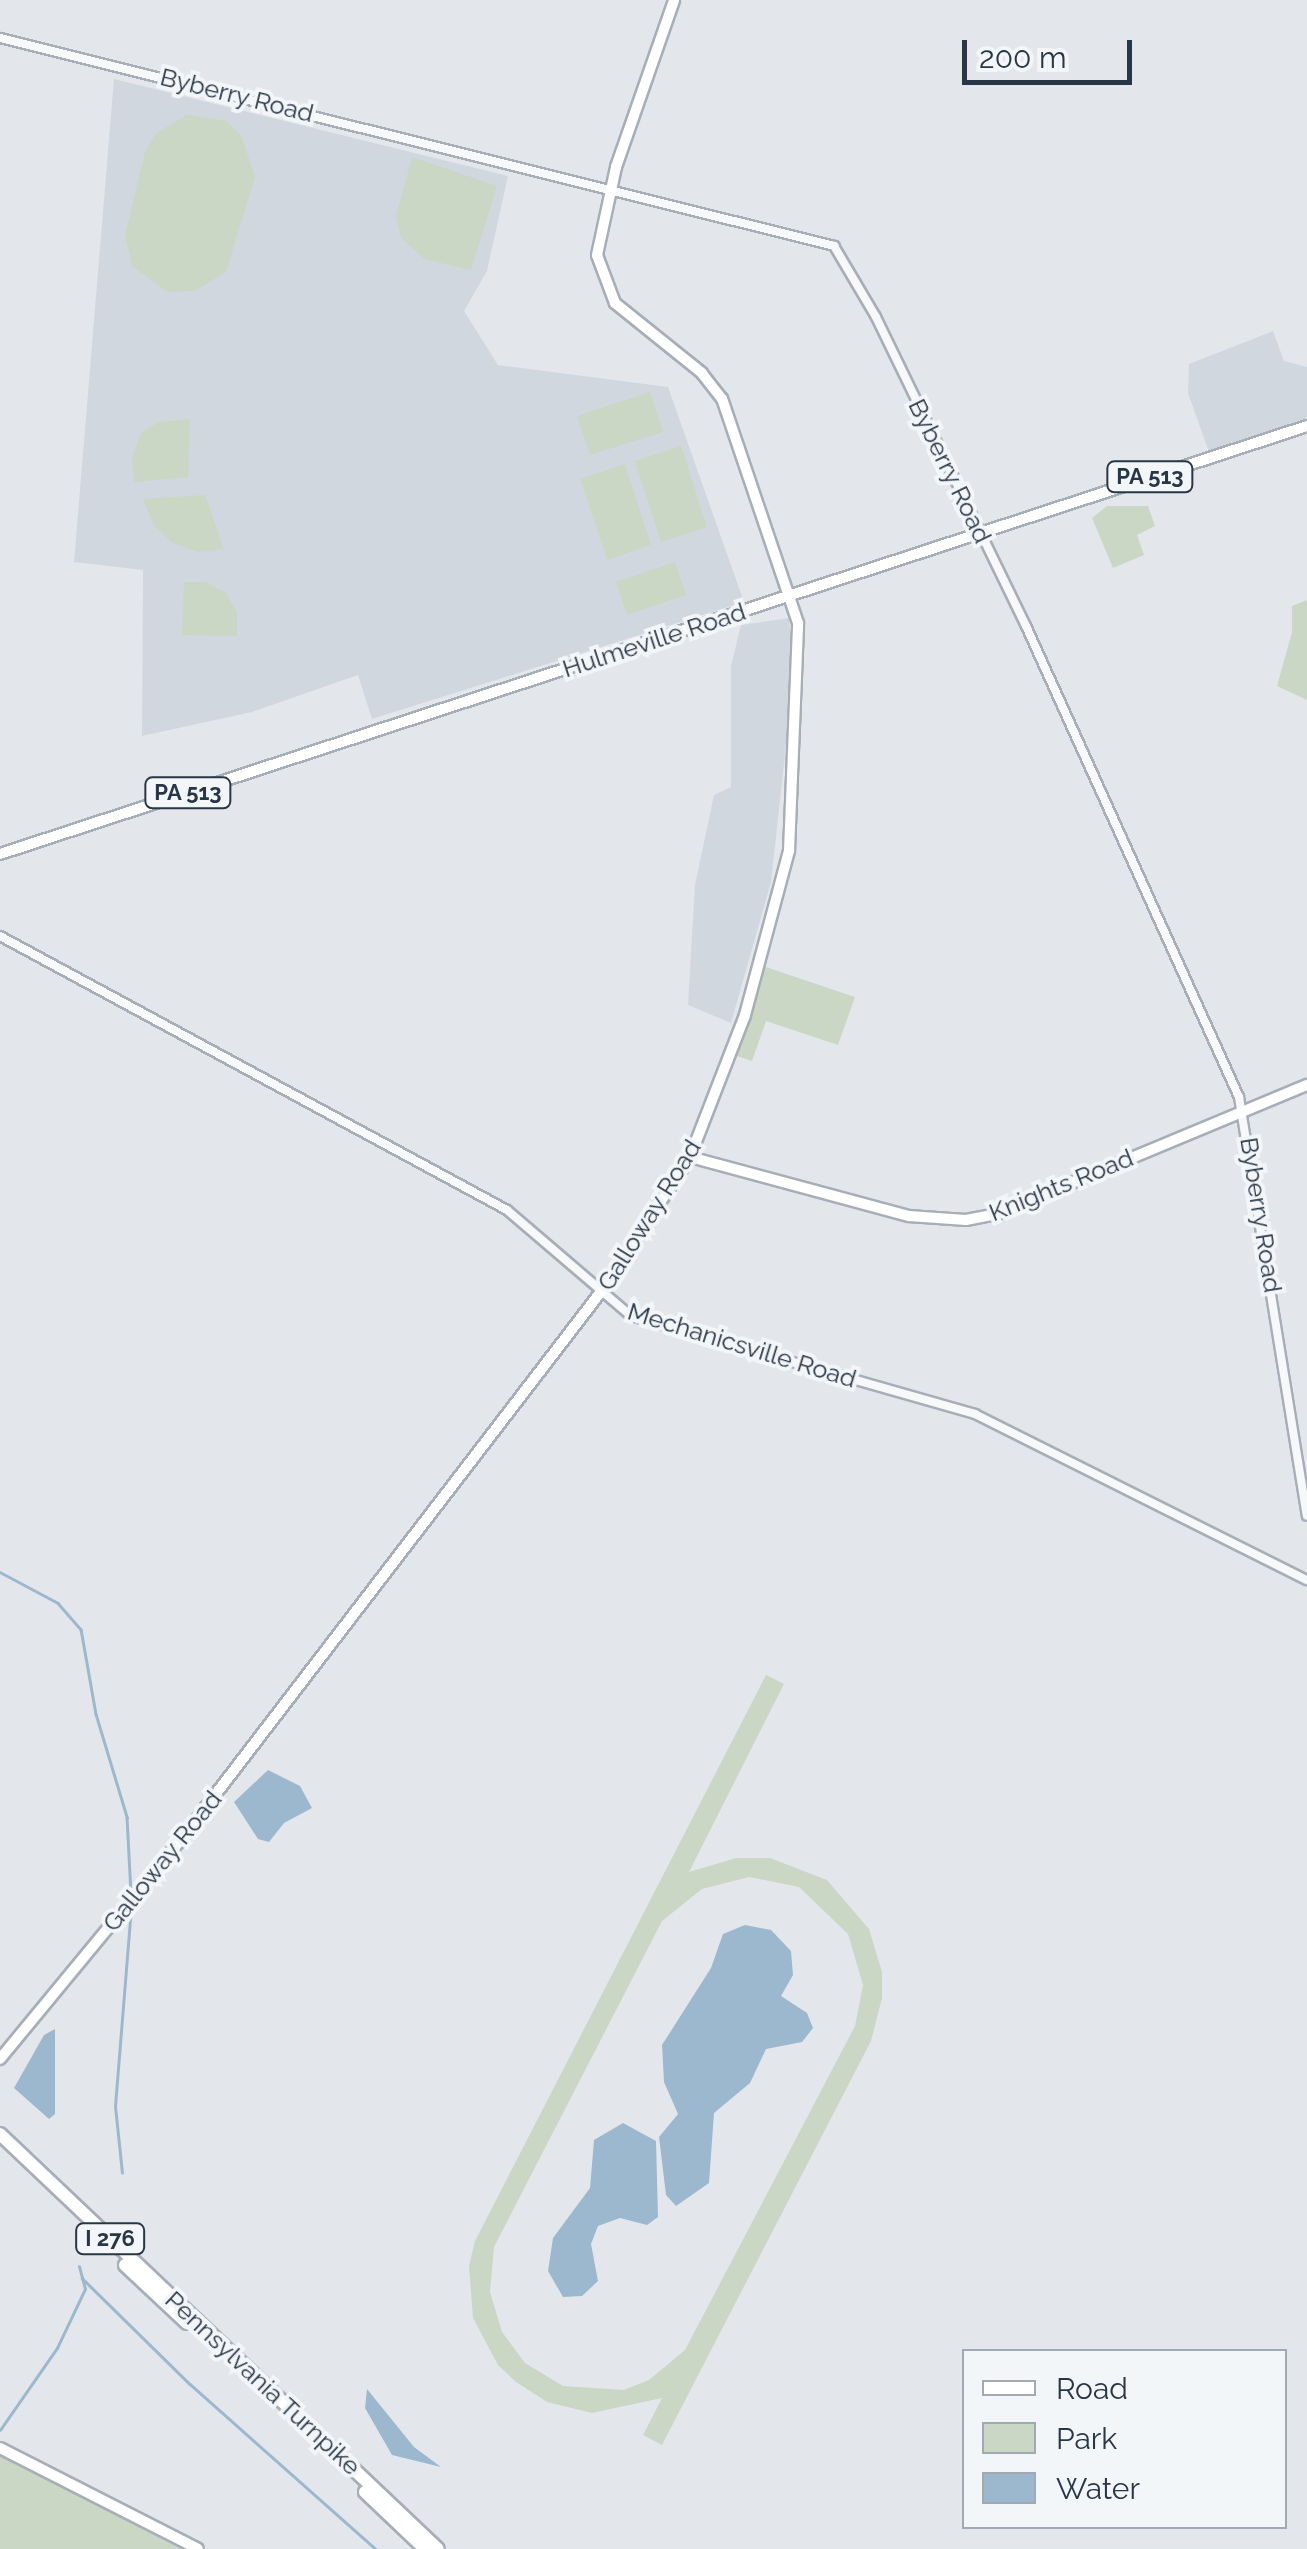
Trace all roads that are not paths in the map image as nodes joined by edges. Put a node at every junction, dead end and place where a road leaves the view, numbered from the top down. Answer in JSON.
{"nodes":[{"id":1,"x":674,"y":0,"type":"edge"},
{"id":2,"x":0,"y":38,"type":"edge"},
{"id":3,"x":610,"y":186,"type":"junction"},
{"id":4,"x":1307,"y":426,"type":"edge"},
{"id":5,"x":980,"y":534,"type":"junction"},
{"id":6,"x":791,"y":596,"type":"junction"},
{"id":7,"x":0,"y":854,"type":"edge"},
{"id":8,"x":0,"y":936,"type":"edge"},
{"id":9,"x":1307,"y":1085,"type":"edge"},
{"id":10,"x":1243,"y":1111,"type":"junction"},
{"id":11,"x":690,"y":1156,"type":"junction"},
{"id":12,"x":600,"y":1294,"type":"junction"},
{"id":13,"x":1307,"y":1516,"type":"edge"},
{"id":14,"x":1307,"y":1580,"type":"edge"},
{"id":15,"x":0,"y":2059,"type":"edge"},
{"id":16,"x":0,"y":2134,"type":"edge"},
{"id":17,"x":0,"y":2146,"type":"edge"},
{"id":18,"x":0,"y":2448,"type":"edge"},
{"id":19,"x":198,"y":2549,"type":"edge"},
{"id":20,"x":425,"y":2549,"type":"edge"},
{"id":21,"x":438,"y":2549,"type":"edge"}],
"edges":[{"from":1,"to":3,"type":"main road","name":"Galloway Road"},
{"from":2,"to":3,"type":"street","name":"Byberry Road"},
{"from":3,"to":5,"type":"street","name":"Byberry Road"},
{"from":3,"to":6,"type":"main road","name":"Galloway Road"},
{"from":4,"to":5,"type":"main road","name":"Hulmeville Road","number":"PA 513"},
{"from":5,"to":6,"type":"main road","name":"Hulmeville Road","number":"PA 513"},
{"from":5,"to":10,"type":"street","name":"Byberry Road"},
{"from":6,"to":7,"type":"main road","name":"Hulmeville Road","number":"PA 513"},
{"from":6,"to":11,"type":"main road","name":"Galloway Road"},
{"from":8,"to":12,"type":"street","name":"Mechanicsville Road"},
{"from":9,"to":10,"type":"main road","name":"Knights Road"},
{"from":10,"to":11,"type":"main road","name":"Knights Road"},
{"from":10,"to":13,"type":"street","name":"Byberry Road"},
{"from":11,"to":12,"type":"main road","name":"Galloway Road"},
{"from":12,"to":14,"type":"street","name":"Mechanicsville Road"},
{"from":12,"to":15,"type":"main road","name":"Galloway Road"},
{"from":16,"to":21,"type":"highway","name":"Pennsylvania Turnpike","number":"I 276"},
{"from":17,"to":20,"type":"highway","name":"Pennsylvania Turnpike","number":"I 276"},
{"from":18,"to":19,"type":"main road"}]}
